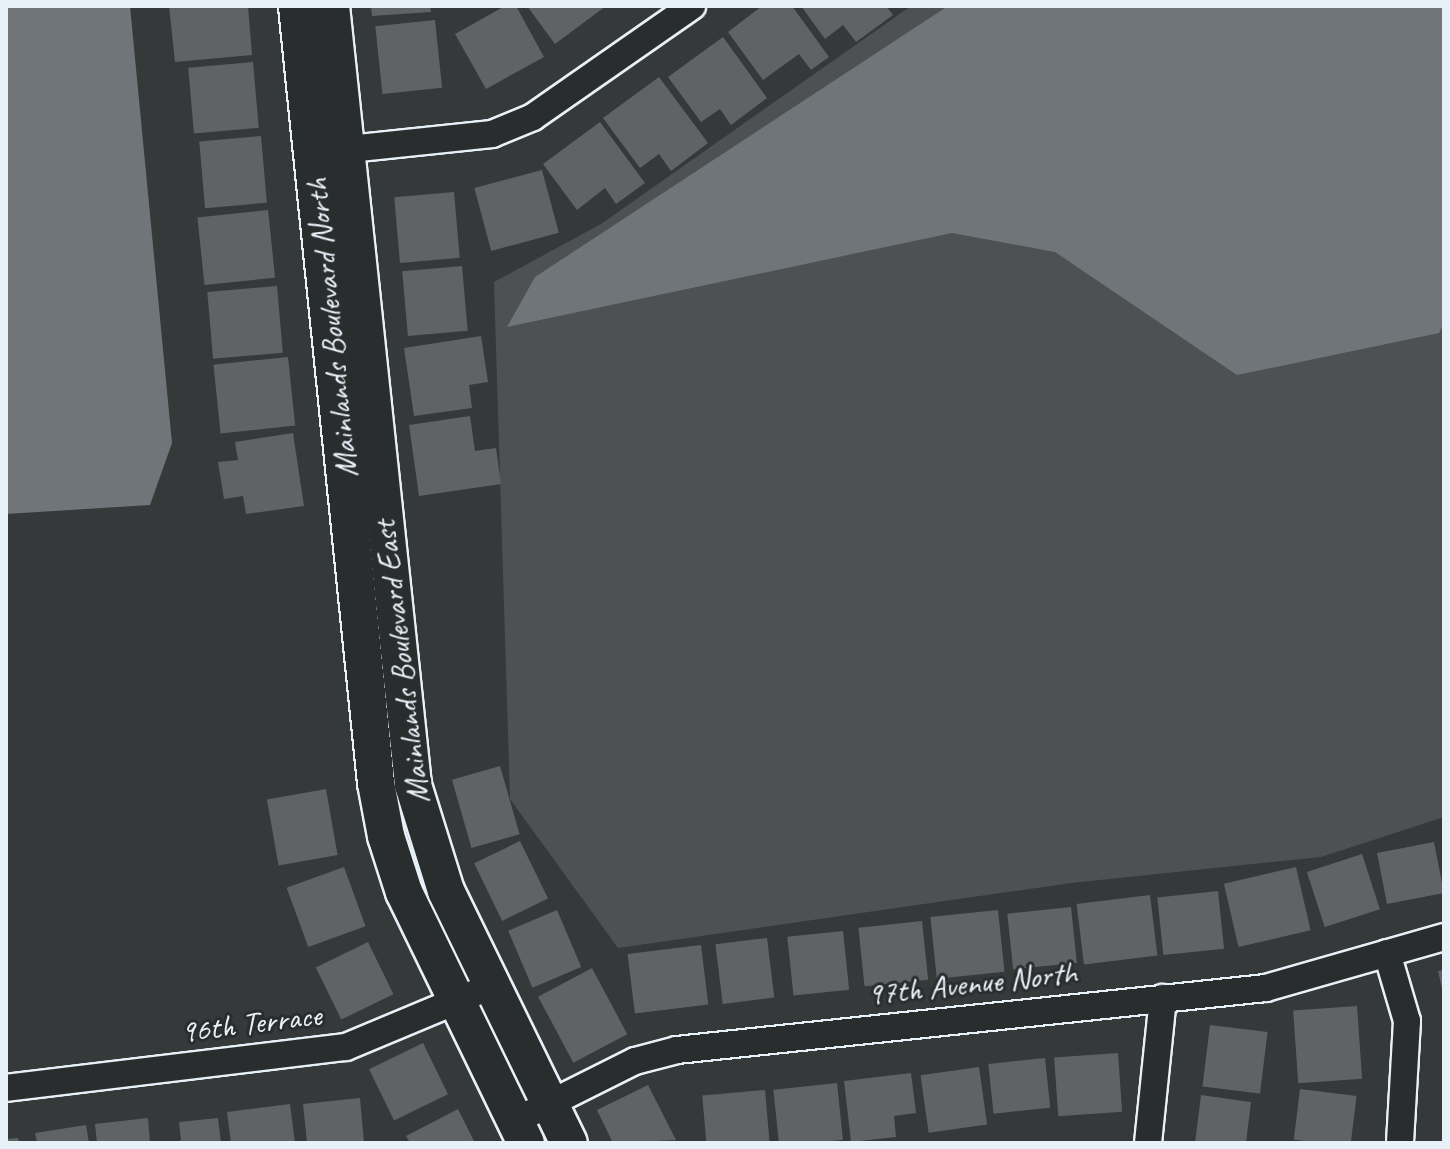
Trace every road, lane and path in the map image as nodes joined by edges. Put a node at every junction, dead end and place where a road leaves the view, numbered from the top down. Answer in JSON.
{"nodes":[{"id":1,"x":297,"y":6,"type":"edge"},
{"id":2,"x":331,"y":6,"type":"edge"},
{"id":3,"x":692,"y":6,"type":"edge"},
{"id":4,"x":330,"y":151,"type":"junction"},
{"id":5,"x":1444,"y":937,"type":"edge"},
{"id":6,"x":1387,"y":953,"type":"junction"},
{"id":7,"x":494,"y":986,"type":"junction"},
{"id":8,"x":1163,"y":998,"type":"junction"},
{"id":9,"x":457,"y":1001,"type":"junction"},
{"id":10,"x":6,"y":1088,"type":"edge"},
{"id":11,"x":550,"y":1104,"type":"junction"},
{"id":12,"x":520,"y":1132,"type":"edge"},
{"id":13,"x":569,"y":1143,"type":"edge"},
{"id":14,"x":1148,"y":1143,"type":"edge"},
{"id":15,"x":1400,"y":1143,"type":"edge"}],
"edges":[{"from":1,"to":4,"type":"street"},
{"from":2,"to":4,"type":"street"},
{"from":3,"to":4,"type":"street"},
{"from":4,"to":7,"type":"street","name":"Mainlands Boulevard East"},
{"from":4,"to":9,"type":"street","name":"Mainlands Boulevard North"},
{"from":5,"to":6,"type":"street","name":"97th Avenue North"},
{"from":6,"to":8,"type":"street","name":"97th Avenue North"},
{"from":6,"to":15,"type":"street"},
{"from":7,"to":9,"type":"street","name":"96th Terrace"},
{"from":7,"to":11,"type":"street","name":"Mainlands Boulevard East"},
{"from":8,"to":11,"type":"street","name":"97th Avenue North"},
{"from":8,"to":14,"type":"street"},
{"from":9,"to":10,"type":"street","name":"96th Terrace"},
{"from":9,"to":12,"type":"street","name":"Mainlands Boulevard North"},
{"from":11,"to":12,"type":"street","name":"97th Avenue North"},
{"from":11,"to":13,"type":"street","name":"Mainlands Boulevard East"}]}
